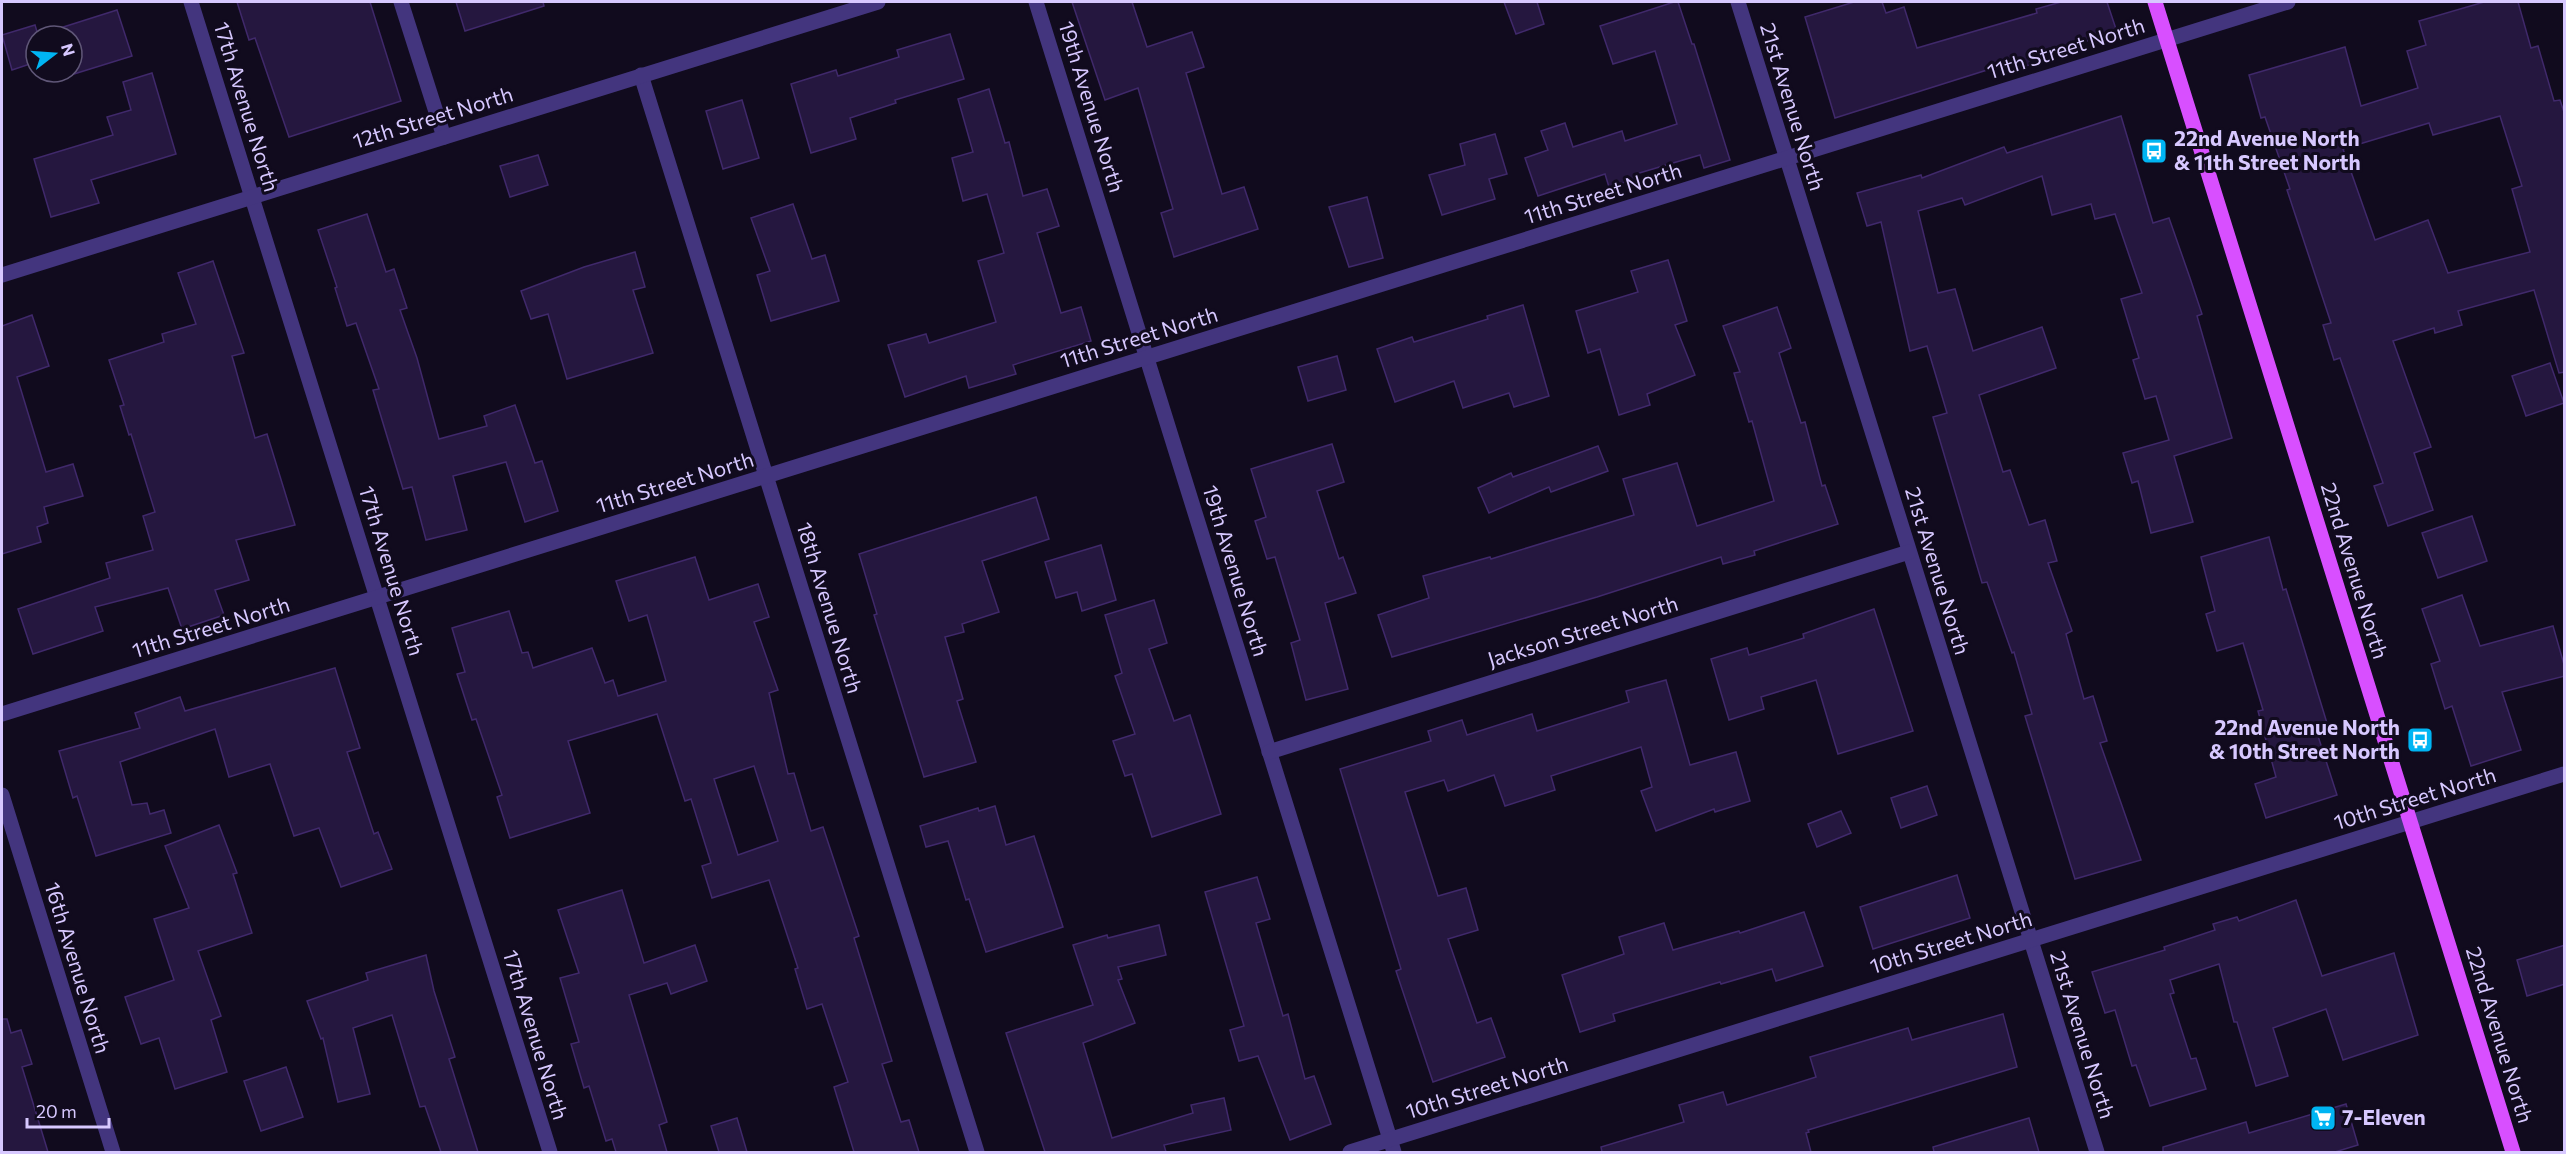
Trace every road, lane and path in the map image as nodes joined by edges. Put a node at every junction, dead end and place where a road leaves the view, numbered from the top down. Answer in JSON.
{"nodes":[{"id":1,"x":191,"y":2,"type":"edge"},
{"id":2,"x":401,"y":2,"type":"edge"},
{"id":3,"x":878,"y":2,"type":"edge"},
{"id":4,"x":1036,"y":2,"type":"edge"},
{"id":5,"x":1738,"y":2,"type":"edge"},
{"id":6,"x":2155,"y":2,"type":"edge"},
{"id":7,"x":2288,"y":2,"type":"edge"},
{"id":8,"x":2166,"y":39,"type":"junction"},
{"id":9,"x":641,"y":75,"type":"junction"},
{"id":10,"x":444,"y":137,"type":"junction"},
{"id":11,"x":1786,"y":158,"type":"junction"},
{"id":12,"x":252,"y":196,"type":"junction"},
{"id":13,"x":2,"y":275,"type":"edge"},
{"id":14,"x":1147,"y":358,"type":"junction"},
{"id":15,"x":766,"y":476,"type":"junction"},
{"id":16,"x":1909,"y":552,"type":"junction"},
{"id":17,"x":377,"y":598,"type":"junction"},
{"id":18,"x":2,"y":714,"type":"edge"},
{"id":19,"x":1269,"y":752,"type":"junction"},
{"id":20,"x":2565,"y":774,"type":"edge"},
{"id":21,"x":2,"y":795,"type":"edge"},
{"id":22,"x":2410,"y":822,"type":"junction"},
{"id":23,"x":2030,"y":940,"type":"junction"},
{"id":24,"x":1392,"y":1146,"type":"edge"},
{"id":25,"x":113,"y":1152,"type":"edge"},
{"id":26,"x":550,"y":1152,"type":"edge"},
{"id":27,"x":977,"y":1152,"type":"edge"},
{"id":28,"x":1350,"y":1152,"type":"edge"},
{"id":29,"x":2097,"y":1152,"type":"edge"},
{"id":30,"x":2513,"y":1152,"type":"edge"}],
"edges":[{"from":1,"to":12,"type":"street","name":"17th Avenue North"},
{"from":2,"to":10,"type":"street"},
{"from":3,"to":9,"type":"street","name":"12th Street North"},
{"from":4,"to":14,"type":"street","name":"19th Avenue North"},
{"from":5,"to":11,"type":"street","name":"21st Avenue North"},
{"from":6,"to":8,"type":"main road","name":"22nd Avenue North"},
{"from":7,"to":8,"type":"street","name":"11th Street North"},
{"from":8,"to":11,"type":"street","name":"11th Street North"},
{"from":8,"to":22,"type":"main road","name":"22nd Avenue North"},
{"from":9,"to":10,"type":"street","name":"12th Street North"},
{"from":9,"to":15,"type":"street","name":"18th Avenue North"},
{"from":10,"to":12,"type":"street","name":"12th Street North"},
{"from":11,"to":14,"type":"street","name":"11th Street North"},
{"from":11,"to":16,"type":"street","name":"21st Avenue North"},
{"from":12,"to":13,"type":"street","name":"12th Street North"},
{"from":12,"to":17,"type":"street","name":"17th Avenue North"},
{"from":14,"to":15,"type":"street","name":"11th Street North"},
{"from":14,"to":19,"type":"street","name":"19th Avenue North"},
{"from":15,"to":17,"type":"street","name":"11th Street North"},
{"from":15,"to":27,"type":"street","name":"18th Avenue North"},
{"from":16,"to":19,"type":"street","name":"Jackson Street North"},
{"from":16,"to":23,"type":"street","name":"21st Avenue North"},
{"from":17,"to":18,"type":"street","name":"11th Street North"},
{"from":17,"to":26,"type":"street","name":"17th Avenue North"},
{"from":19,"to":24,"type":"street","name":"19th Avenue North"},
{"from":20,"to":22,"type":"street","name":"10th Street North"},
{"from":21,"to":25,"type":"street","name":"16th Avenue North"},
{"from":22,"to":23,"type":"street","name":"10th Street North"},
{"from":22,"to":30,"type":"main road","name":"22nd Avenue North"},
{"from":23,"to":24,"type":"street","name":"10th Street North"},
{"from":23,"to":29,"type":"street","name":"21st Avenue North"},
{"from":24,"to":28,"type":"street","name":"10th Street North"}]}
